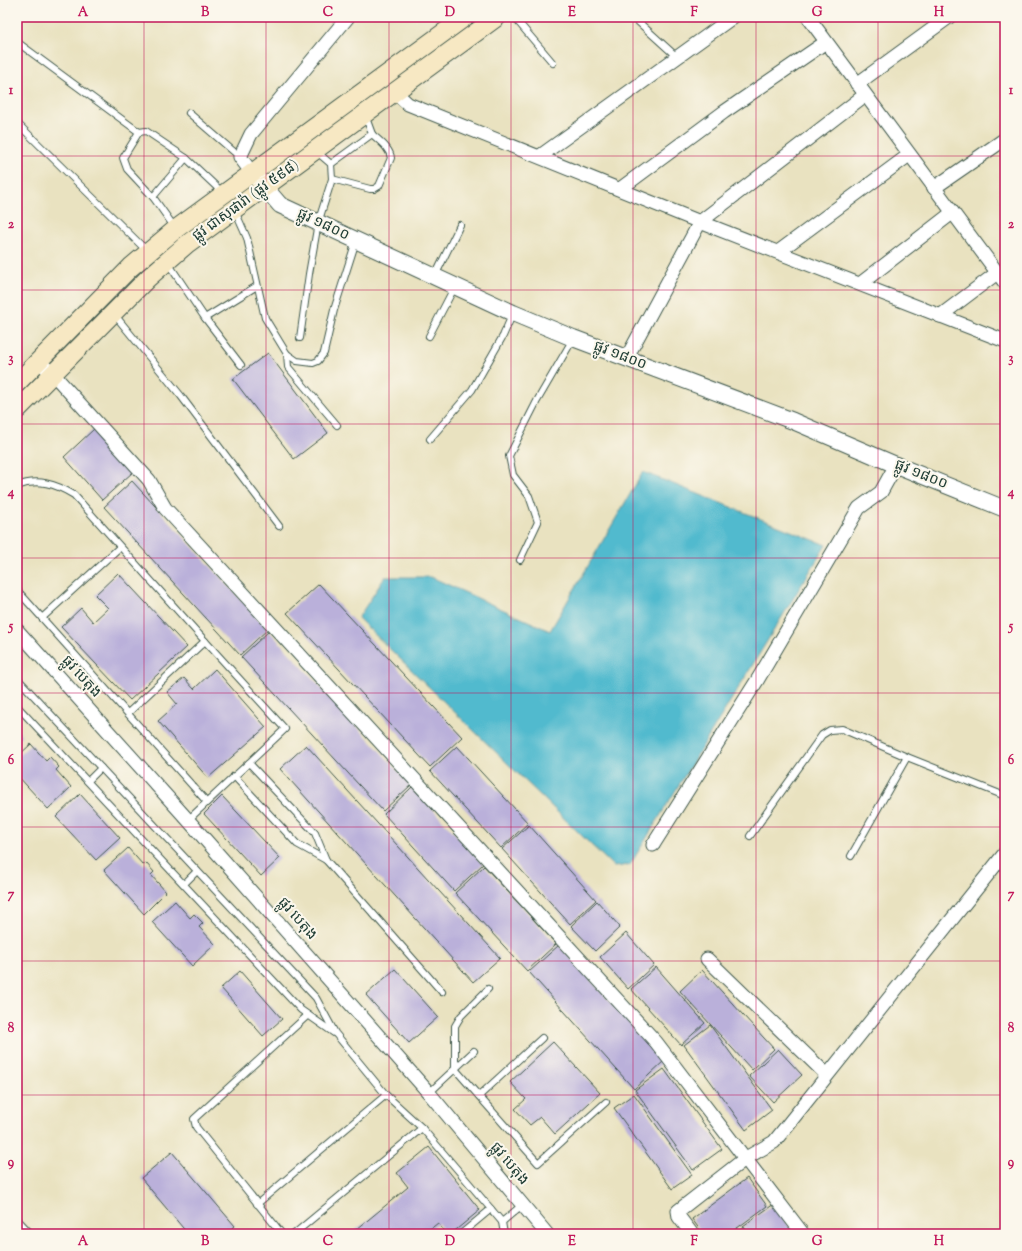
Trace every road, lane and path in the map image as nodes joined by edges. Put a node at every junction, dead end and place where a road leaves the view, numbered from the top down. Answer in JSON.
{"nodes":[{"id":1,"x":348,"y":17,"type":"edge"},
{"id":2,"x":465,"y":17,"type":"edge"},
{"id":3,"x":497,"y":17,"type":"edge"},
{"id":4,"x":514,"y":17,"type":"edge"},
{"id":5,"x":633,"y":17,"type":"edge"},
{"id":6,"x":732,"y":17,"type":"edge"},
{"id":7,"x":808,"y":17,"type":"edge"},
{"id":8,"x":949,"y":17,"type":"edge"},
{"id":9,"x":17,"y":42,"type":"edge"},
{"id":10,"x":826,"y":42,"type":"junction"},
{"id":11,"x":677,"y":57,"type":"junction"},
{"id":12,"x":553,"y":63,"type":"dead end"},
{"id":13,"x":857,"y":84,"type":"junction"},
{"id":14,"x":395,"y":92,"type":"junction"},
{"id":15,"x":865,"y":95,"type":"junction"},
{"id":16,"x":189,"y":113,"type":"dead end"},
{"id":17,"x":365,"y":115,"type":"junction"},
{"id":18,"x":17,"y":123,"type":"edge"},
{"id":19,"x":139,"y":132,"type":"junction"},
{"id":20,"x":372,"y":134,"type":"junction"},
{"id":21,"x":1005,"y":138,"type":"edge"},
{"id":22,"x":316,"y":150,"type":"junction"},
{"id":23,"x":909,"y":155,"type":"junction"},
{"id":24,"x":540,"y":156,"type":"junction"},
{"id":25,"x":240,"y":157,"type":"junction"},
{"id":26,"x":186,"y":158,"type":"junction"},
{"id":27,"x":332,"y":164,"type":"junction"},
{"id":28,"x":252,"y":173,"type":"junction"},
{"id":29,"x":332,"y":179,"type":"junction"},
{"id":30,"x":264,"y":186,"type":"junction"},
{"id":31,"x":934,"y":188,"type":"junction"},
{"id":32,"x":620,"y":189,"type":"junction"},
{"id":33,"x":154,"y":197,"type":"junction"},
{"id":34,"x":229,"y":202,"type":"junction"},
{"id":35,"x":952,"y":212,"type":"junction"},
{"id":36,"x":700,"y":222,"type":"junction"},
{"id":37,"x":318,"y":223,"type":"junction"},
{"id":38,"x":460,"y":225,"type":"dead end"},
{"id":39,"x":182,"y":236,"type":"junction"},
{"id":40,"x":356,"y":241,"type":"junction"},
{"id":41,"x":148,"y":252,"type":"junction"},
{"id":42,"x":778,"y":252,"type":"junction"},
{"id":43,"x":167,"y":261,"type":"junction"},
{"id":44,"x":434,"y":277,"type":"junction"},
{"id":45,"x":1001,"y":278,"type":"edge"},
{"id":46,"x":860,"y":284,"type":"junction"},
{"id":47,"x":257,"y":286,"type":"junction"},
{"id":48,"x":455,"y":286,"type":"junction"},
{"id":49,"x":113,"y":312,"type":"junction"},
{"id":50,"x":513,"y":313,"type":"junction"},
{"id":51,"x":940,"y":316,"type":"junction"},
{"id":52,"x":205,"y":318,"type":"junction"},
{"id":53,"x":430,"y":336,"type":"dead end"},
{"id":54,"x":300,"y":338,"type":"dead end"},
{"id":55,"x":573,"y":338,"type":"junction"},
{"id":56,"x":1005,"y":342,"type":"edge"},
{"id":57,"x":287,"y":354,"type":"junction"},
{"id":58,"x":626,"y":359,"type":"junction"},
{"id":59,"x":38,"y":361,"type":"junction"},
{"id":60,"x":241,"y":365,"type":"dead end"},
{"id":61,"x":52,"y":374,"type":"junction"},
{"id":62,"x":17,"y":382,"type":"edge"},
{"id":63,"x":17,"y":410,"type":"edge"},
{"id":64,"x":337,"y":425,"type":"dead end"},
{"id":65,"x":430,"y":439,"type":"dead end"},
{"id":66,"x":896,"y":465,"type":"junction"},
{"id":67,"x":17,"y":486,"type":"edge"},
{"id":68,"x":1003,"y":504,"type":"edge"},
{"id":69,"x":279,"y":526,"type":"dead end"},
{"id":70,"x":120,"y":547,"type":"junction"},
{"id":71,"x":520,"y":560,"type":"dead end"},
{"id":72,"x":17,"y":590,"type":"edge"},
{"id":73,"x":42,"y":618,"type":"junction"},
{"id":74,"x":17,"y":630,"type":"edge"},
{"id":75,"x":205,"y":641,"type":"junction"},
{"id":76,"x":17,"y":678,"type":"edge"},
{"id":77,"x":17,"y":706,"type":"edge"},
{"id":78,"x":128,"y":714,"type":"junction"},
{"id":79,"x":907,"y":757,"type":"junction"},
{"id":80,"x":249,"y":762,"type":"junction"},
{"id":81,"x":101,"y":768,"type":"junction"},
{"id":82,"x":234,"y":776,"type":"junction"},
{"id":83,"x":88,"y":781,"type":"junction"},
{"id":84,"x":1005,"y":796,"type":"edge"},
{"id":85,"x":207,"y":802,"type":"junction"},
{"id":86,"x":188,"y":820,"type":"junction"},
{"id":87,"x":750,"y":836,"type":"dead end"},
{"id":88,"x":653,"y":845,"type":"dead end"},
{"id":89,"x":1005,"y":853,"type":"edge"},
{"id":90,"x":851,"y":856,"type":"dead end"},
{"id":91,"x":326,"y":860,"type":"junction"},
{"id":92,"x":197,"y":871,"type":"junction"},
{"id":93,"x":184,"y":884,"type":"junction"},
{"id":94,"x":707,"y":959,"type":"dead end"},
{"id":95,"x":488,"y":988,"type":"dead end"},
{"id":96,"x":442,"y":992,"type":"dead end"},
{"id":97,"x":308,"y":1015,"type":"junction"},
{"id":98,"x":335,"y":1033,"type":"junction"},
{"id":99,"x":542,"y":1038,"type":"dead end"},
{"id":100,"x":474,"y":1051,"type":"dead end"},
{"id":101,"x":455,"y":1069,"type":"junction"},
{"id":102,"x":827,"y":1075,"type":"junction"},
{"id":103,"x":428,"y":1093,"type":"junction"},
{"id":104,"x":386,"y":1095,"type":"junction"},
{"id":105,"x":479,"y":1096,"type":"junction"},
{"id":106,"x":606,"y":1102,"type":"dead end"},
{"id":107,"x":422,"y":1128,"type":"junction"},
{"id":108,"x":746,"y":1158,"type":"junction"},
{"id":109,"x":257,"y":1204,"type":"junction"},
{"id":110,"x":522,"y":1205,"type":"junction"},
{"id":111,"x":491,"y":1209,"type":"junction"},
{"id":112,"x":17,"y":1219,"type":"edge"},
{"id":113,"x":502,"y":1222,"type":"junction"},
{"id":114,"x":31,"y":1234,"type":"edge"},
{"id":115,"x":282,"y":1234,"type":"edge"},
{"id":116,"x":294,"y":1234,"type":"edge"},
{"id":117,"x":461,"y":1234,"type":"edge"},
{"id":118,"x":504,"y":1234,"type":"edge"},
{"id":119,"x":547,"y":1234,"type":"edge"},
{"id":120,"x":692,"y":1234,"type":"edge"},
{"id":121,"x":803,"y":1234,"type":"edge"}],
"edges":[{"from":1,"to":25,"type":"street"},
{"from":2,"to":28,"type":"main road","name":"ផ្លូវ ជាសុផារ៉ា (ផ្លូវ ៥៩៨)"},
{"from":3,"to":14,"type":"main road","name":"ផ្លូវ ជាសុផារ៉ា (ផ្លូវ ៥៩៨)"},
{"from":4,"to":12,"type":"lane"},
{"from":5,"to":11,"type":"lane"},
{"from":6,"to":11,"type":"street"},
{"from":7,"to":10,"type":"street"},
{"from":8,"to":13,"type":"street"},
{"from":9,"to":19,"type":"lane"},
{"from":10,"to":13,"type":"street"},
{"from":10,"to":32,"type":"street"},
{"from":11,"to":24,"type":"street"},
{"from":13,"to":15,"type":"street"},
{"from":14,"to":17,"type":"main road","name":"ផ្លូវ ជាសុផារ៉ា (ផ្លូវ ៥៩៨)"},
{"from":14,"to":24,"type":"street"},
{"from":15,"to":23,"type":"street"},
{"from":15,"to":36,"type":"street"},
{"from":16,"to":25,"type":"lane"},
{"from":17,"to":20,"type":"lane"},
{"from":17,"to":22,"type":"main road","name":"ផ្លូវ ជាសុផារ៉ា (ផ្លូវ ៥៩៨)"},
{"from":18,"to":41,"type":"lane"},
{"from":19,"to":26,"type":"lane"},
{"from":19,"to":33,"type":"lane"},
{"from":20,"to":27,"type":"lane"},
{"from":20,"to":29,"type":"lane"},
{"from":21,"to":31,"type":"street"},
{"from":22,"to":27,"type":"lane"},
{"from":22,"to":30,"type":"main road","name":"ផ្លូវ ជាសុផារ៉ា (ផ្លូវ ៥៩៨)"},
{"from":23,"to":31,"type":"street"},
{"from":23,"to":42,"type":"street"},
{"from":24,"to":32,"type":"street"},
{"from":25,"to":28,"type":"street"},
{"from":26,"to":33,"type":"lane"},
{"from":26,"to":34,"type":"lane"},
{"from":27,"to":29,"type":"lane"},
{"from":28,"to":30,"type":"street","name":"ផ្លូវ ១៨០០"},
{"from":28,"to":34,"type":"main road","name":"ផ្លូវ ជាសុផារ៉ា (ផ្លូវ ៥៩៨)"},
{"from":29,"to":37,"type":"lane"},
{"from":30,"to":34,"type":"main road","name":"ផ្លូវ ជាសុផារ៉ា (ផ្លូវ ៥៩៨)"},
{"from":30,"to":37,"type":"street","name":"ផ្លូវ ១៨០០"},
{"from":31,"to":35,"type":"street"},
{"from":32,"to":36,"type":"street"},
{"from":33,"to":39,"type":"lane"},
{"from":34,"to":39,"type":"main road","name":"ផ្លូវ ជាសុផារ៉ា (ផ្លូវ ៥៩៨)"},
{"from":34,"to":47,"type":"lane"},
{"from":35,"to":45,"type":"street"},
{"from":35,"to":46,"type":"street"},
{"from":36,"to":42,"type":"street"},
{"from":36,"to":58,"type":"street"},
{"from":37,"to":40,"type":"street","name":"ផ្លូវ ១៨០០"},
{"from":37,"to":54,"type":"lane"},
{"from":38,"to":44,"type":"lane"},
{"from":39,"to":41,"type":"main road","name":"ផ្លូវ ជាសុផារ៉ា (ផ្លូវ ៥៩៨)"},
{"from":39,"to":43,"type":"main road","name":"ផ្លូវ ជាសុផារ៉ា (ផ្លូវ ៥៩៨)"},
{"from":40,"to":44,"type":"street","name":"ផ្លូវ ១៨០០"},
{"from":40,"to":57,"type":"lane"},
{"from":41,"to":59,"type":"main road","name":"ផ្លូវ ជាសុផារ៉ា (ផ្លូវ ៥៩៨)"},
{"from":42,"to":46,"type":"street"},
{"from":43,"to":49,"type":"main road","name":"ផ្លូវ ជាសុផារ៉ា (ផ្លូវ ៥៩៨)"},
{"from":43,"to":52,"type":"lane"},
{"from":44,"to":48,"type":"street","name":"ផ្លូវ ១៨០០"},
{"from":45,"to":51,"type":"street"},
{"from":46,"to":51,"type":"street"},
{"from":47,"to":52,"type":"lane"},
{"from":47,"to":57,"type":"lane"},
{"from":48,"to":50,"type":"street","name":"ផ្លូវ ១៨០០"},
{"from":48,"to":53,"type":"lane"},
{"from":49,"to":61,"type":"main road","name":"ផ្លូវ ជាសុផារ៉ា (ផ្លូវ ៥៩៨)"},
{"from":49,"to":69,"type":"lane"},
{"from":50,"to":55,"type":"street","name":"ផ្លូវ ១៨០០"},
{"from":50,"to":65,"type":"lane"},
{"from":51,"to":56,"type":"street"},
{"from":52,"to":60,"type":"lane"},
{"from":55,"to":58,"type":"street","name":"ផ្លូវ ១៨០០"},
{"from":55,"to":71,"type":"lane"},
{"from":57,"to":64,"type":"lane"},
{"from":58,"to":66,"type":"street","name":"ផ្លូវ ១៨០០"},
{"from":59,"to":61,"type":"street"},
{"from":59,"to":62,"type":"main road","name":"ផ្លូវ ជាសុផារ៉ា (ផ្លូវ ៥៩៨)"},
{"from":61,"to":63,"type":"main road","name":"ផ្លូវ ជាសុផារ៉ា (ផ្លូវ ៥៩៨)"},
{"from":61,"to":108,"type":"street"},
{"from":66,"to":68,"type":"street","name":"ផ្លូវ ១៨០០"},
{"from":66,"to":88,"type":"street"},
{"from":67,"to":70,"type":"lane"},
{"from":70,"to":73,"type":"lane"},
{"from":70,"to":75,"type":"lane"},
{"from":72,"to":73,"type":"lane"},
{"from":73,"to":78,"type":"lane"},
{"from":74,"to":86,"type":"street","name":"ផ្លូវ បេតុង"},
{"from":75,"to":78,"type":"lane"},
{"from":75,"to":80,"type":"lane"},
{"from":76,"to":81,"type":"lane"},
{"from":77,"to":83,"type":"lane"},
{"from":78,"to":85,"type":"lane"},
{"from":79,"to":84,"type":"lane"},
{"from":79,"to":87,"type":"lane"},
{"from":79,"to":90,"type":"lane"},
{"from":80,"to":82,"type":"lane"},
{"from":80,"to":91,"type":"lane"},
{"from":81,"to":83,"type":"lane"},
{"from":81,"to":92,"type":"lane"},
{"from":82,"to":85,"type":"lane"},
{"from":82,"to":91,"type":"lane"},
{"from":83,"to":93,"type":"lane"},
{"from":85,"to":86,"type":"lane"},
{"from":86,"to":103,"type":"street","name":"ផ្លូវ បេតុង"},
{"from":89,"to":102,"type":"street"},
{"from":91,"to":96,"type":"lane"},
{"from":92,"to":93,"type":"lane"},
{"from":92,"to":98,"type":"lane"},
{"from":93,"to":97,"type":"lane"},
{"from":94,"to":102,"type":"street"},
{"from":95,"to":101,"type":"lane"},
{"from":97,"to":98,"type":"lane"},
{"from":97,"to":109,"type":"lane"},
{"from":98,"to":104,"type":"lane"},
{"from":99,"to":105,"type":"lane"},
{"from":100,"to":101,"type":"lane"},
{"from":101,"to":103,"type":"lane"},
{"from":101,"to":105,"type":"lane"},
{"from":102,"to":108,"type":"street"},
{"from":103,"to":110,"type":"street","name":"ផ្លូវ បេតុង"},
{"from":104,"to":107,"type":"lane"},
{"from":104,"to":109,"type":"lane"},
{"from":105,"to":106,"type":"lane"},
{"from":107,"to":111,"type":"lane"},
{"from":107,"to":116,"type":"lane"},
{"from":108,"to":120,"type":"street"},
{"from":108,"to":121,"type":"street"},
{"from":109,"to":115,"type":"lane"},
{"from":110,"to":113,"type":"lane"},
{"from":110,"to":119,"type":"street","name":"ផ្លូវ បេតុង"},
{"from":111,"to":113,"type":"lane"},
{"from":111,"to":117,"type":"lane"},
{"from":112,"to":114,"type":"lane"},
{"from":113,"to":118,"type":"lane"}]}
